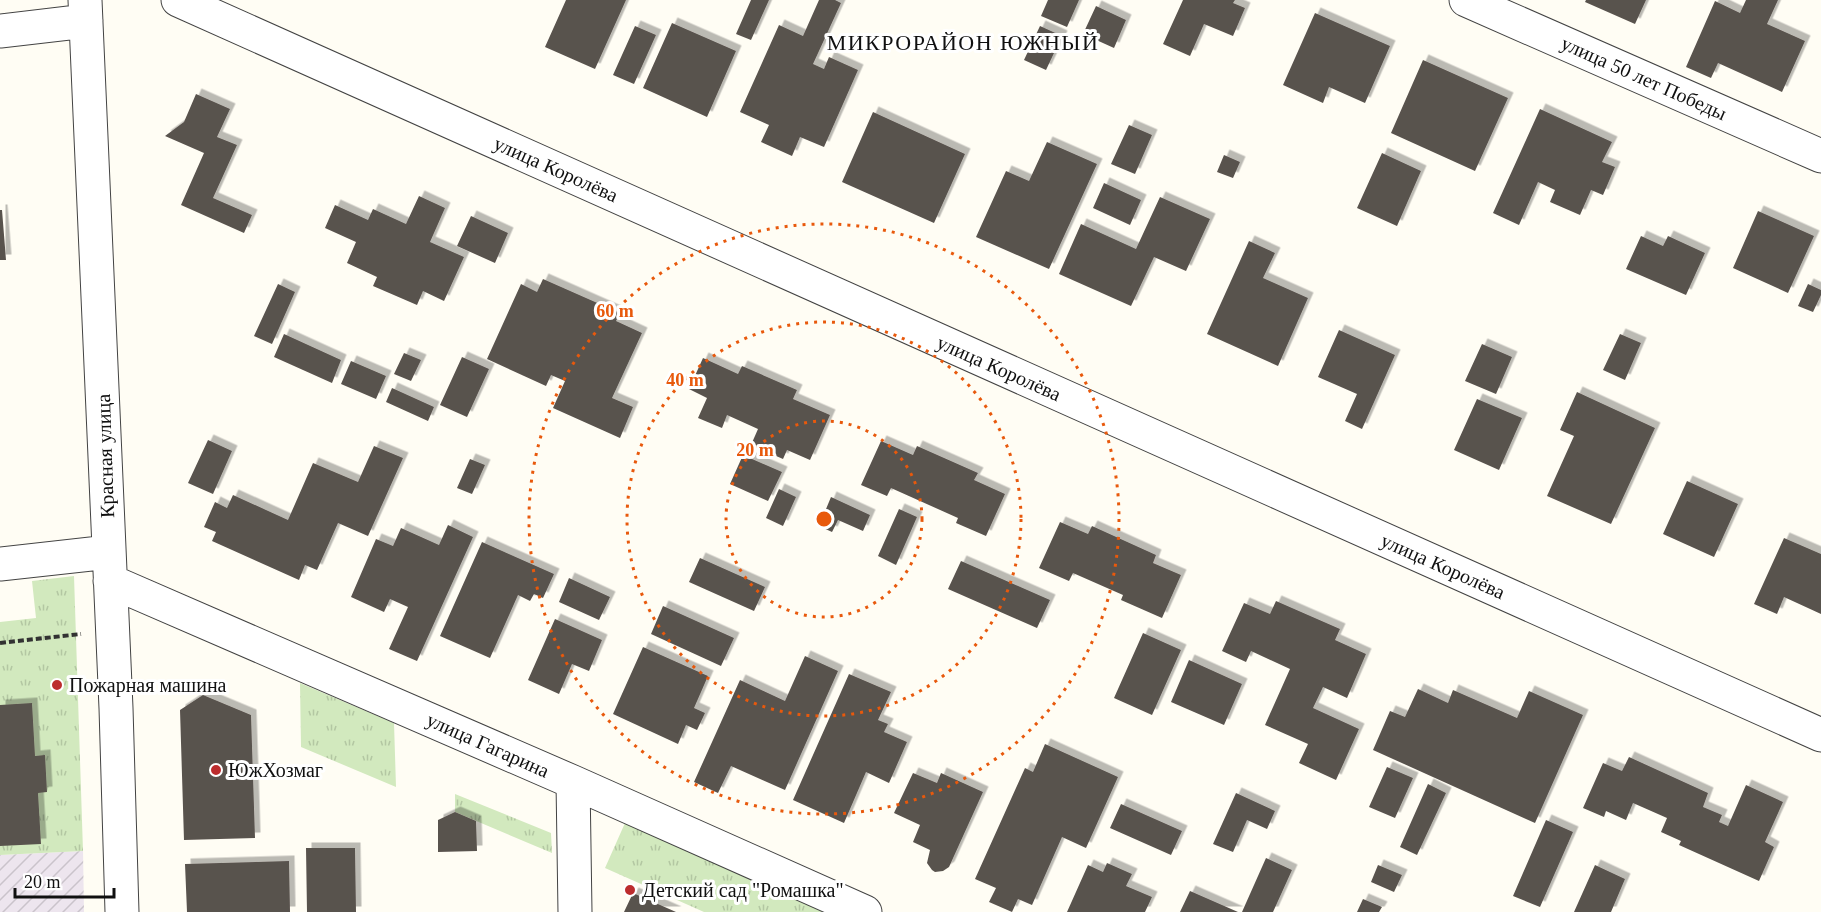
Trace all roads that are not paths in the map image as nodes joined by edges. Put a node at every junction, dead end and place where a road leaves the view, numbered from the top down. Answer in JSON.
{"nodes":[{"id":1,"x":178,"y":0,"type":"edge"},
{"id":2,"x":1466,"y":0,"type":"edge"},
{"id":3,"x":86,"y":10,"type":"edge"},
{"id":4,"x":0,"y":31,"type":"edge"},
{"id":5,"x":1821,"y":156,"type":"edge"},
{"id":6,"x":0,"y":564,"type":"edge"},
{"id":7,"x":109,"y":566,"type":"junction"},
{"id":8,"x":1821,"y":735,"type":"edge"},
{"id":9,"x":573,"y":782,"type":"junction"},
{"id":10,"x":122,"y":912,"type":"edge"},
{"id":11,"x":575,"y":912,"type":"edge"},
{"id":12,"x":865,"y":912,"type":"edge"}],
"edges":[{"from":1,"to":8,"type":"street","name":"улица Королёва"},
{"from":2,"to":5,"type":"street","name":"улица 50 лет Победы"},
{"from":3,"to":4,"type":"street"},
{"from":3,"to":7,"type":"street","name":"Красная улица"},
{"from":6,"to":7,"type":"street","name":"улица Гагарина"},
{"from":7,"to":9,"type":"street","name":"улица Гагарина"},
{"from":7,"to":10,"type":"street","name":"Красная улица"},
{"from":9,"to":11,"type":"street"},
{"from":9,"to":12,"type":"street","name":"улица Гагарина"}]}
